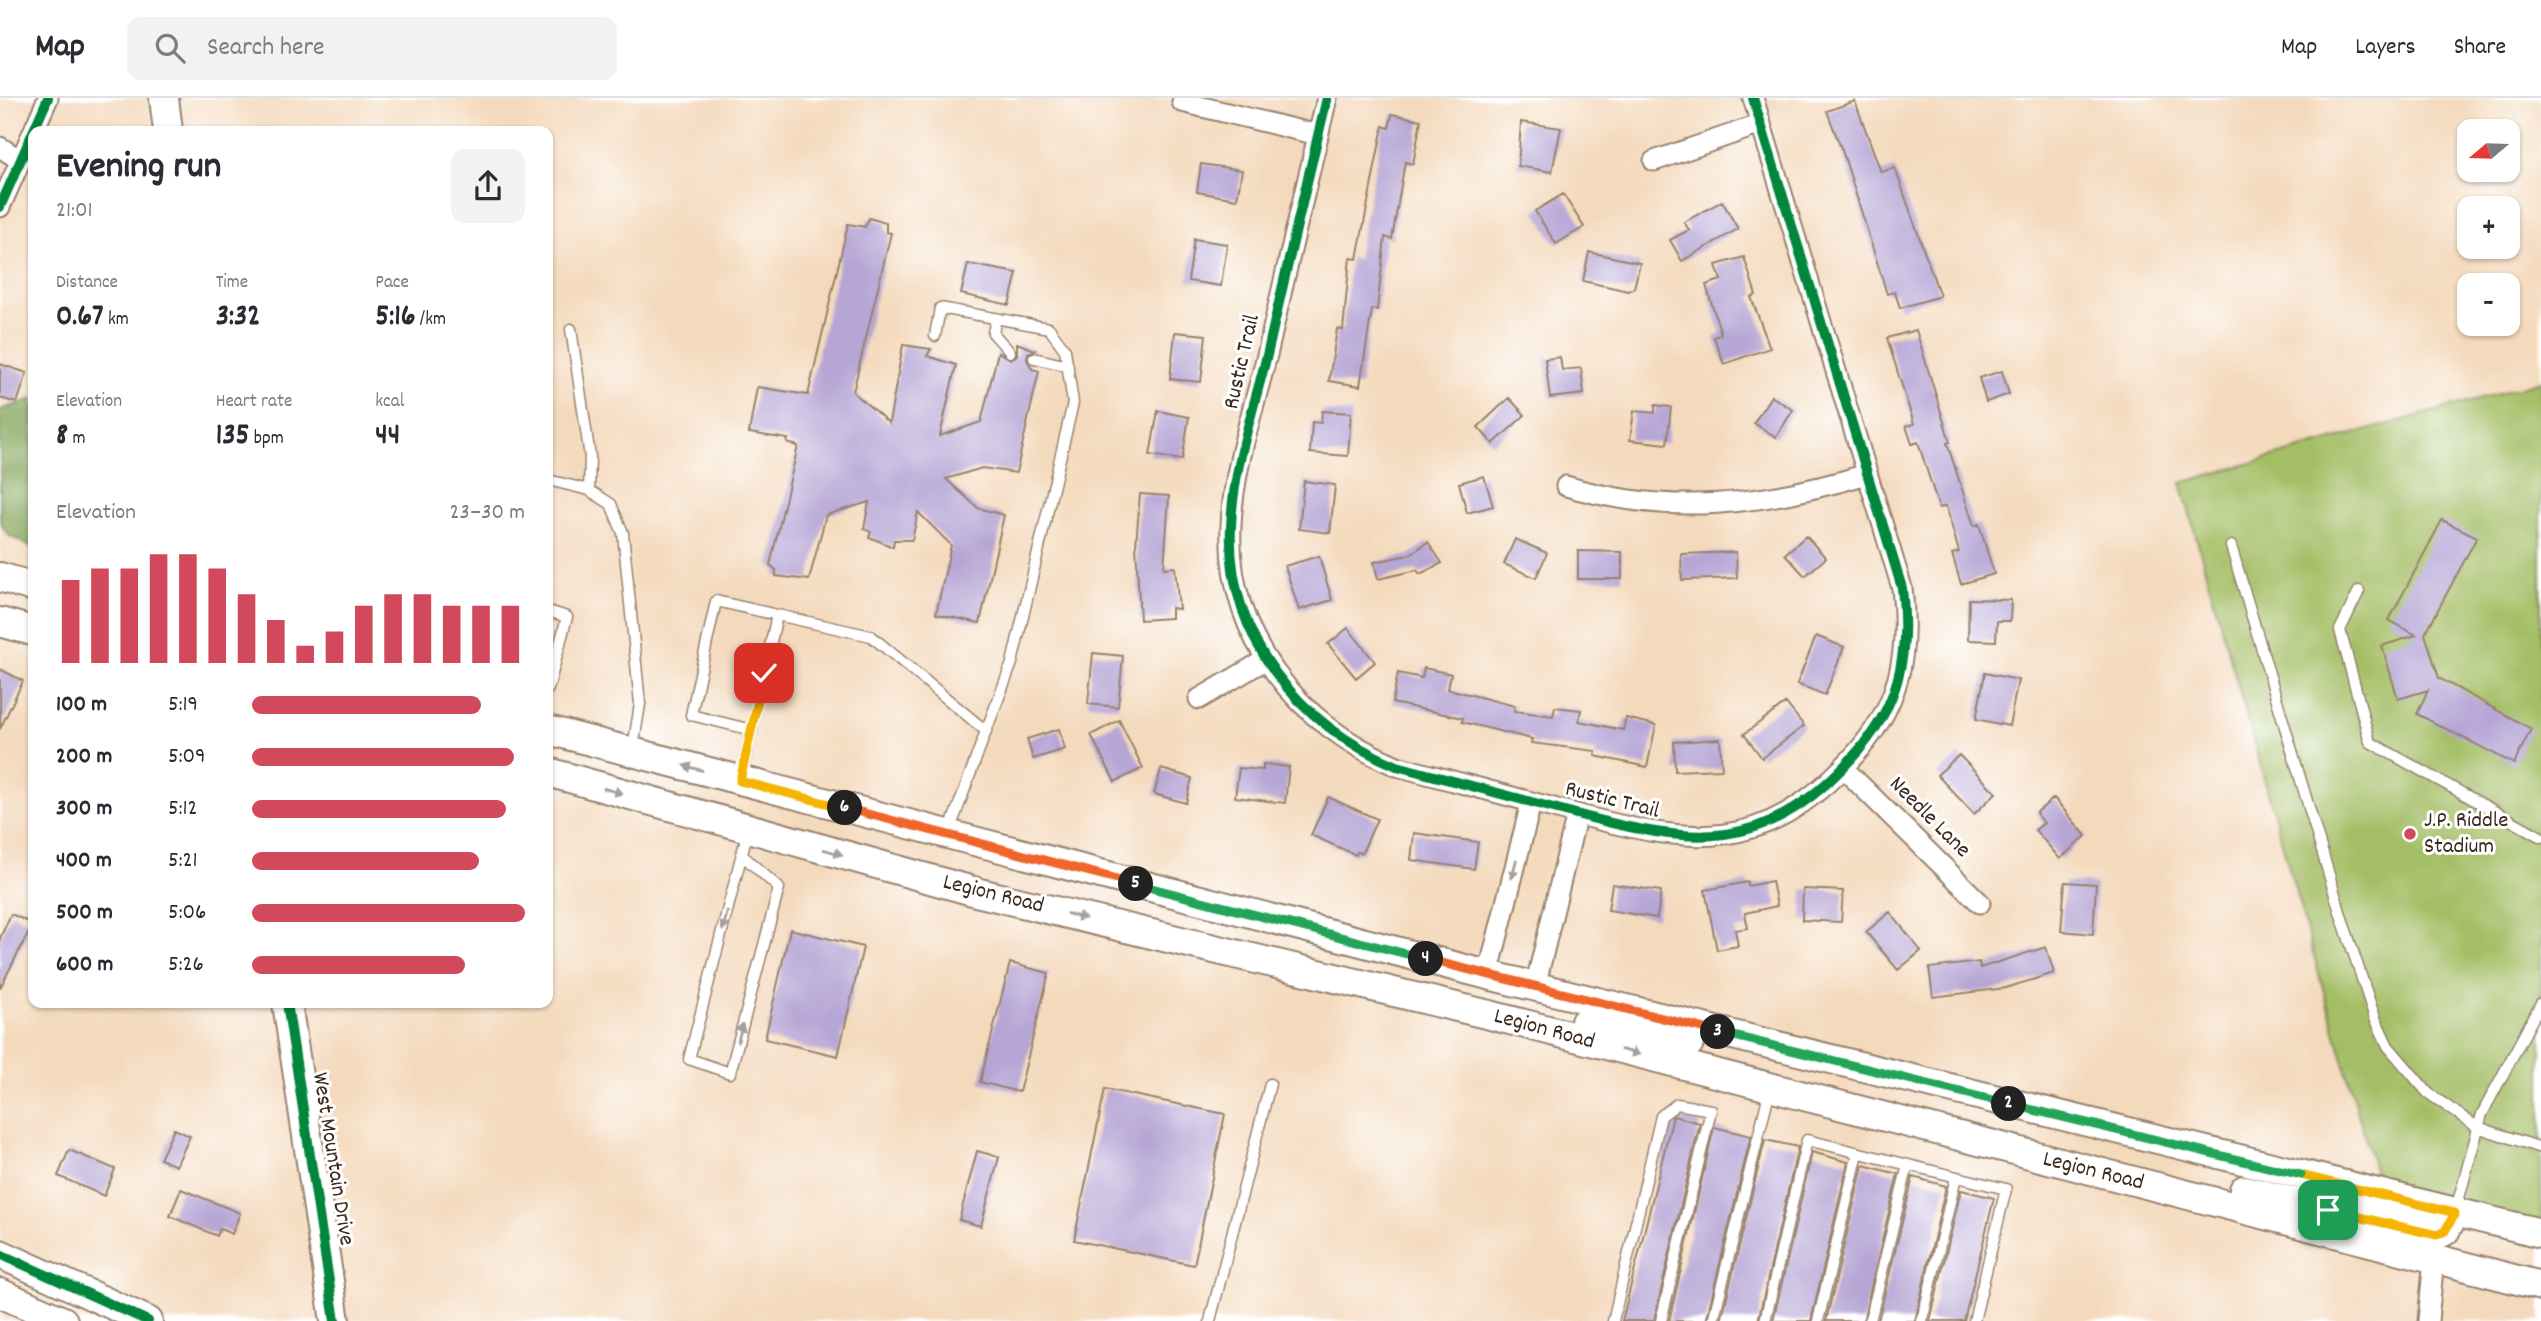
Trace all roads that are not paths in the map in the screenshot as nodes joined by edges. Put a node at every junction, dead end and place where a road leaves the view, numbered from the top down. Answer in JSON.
{"nodes":[{"id":1,"x":48,"y":98,"type":"edge"},
{"id":2,"x":164,"y":98,"type":"edge"},
{"id":3,"x":1327,"y":98,"type":"edge"},
{"id":4,"x":1753,"y":98,"type":"edge"},
{"id":5,"x":1182,"y":102,"type":"dead end"},
{"id":6,"x":1761,"y":124,"type":"junction"},
{"id":7,"x":35,"y":126,"type":"edge"},
{"id":8,"x":167,"y":126,"type":"edge"},
{"id":9,"x":1318,"y":135,"type":"junction"},
{"id":10,"x":28,"y":142,"type":"edge"},
{"id":11,"x":0,"y":147,"type":"edge"},
{"id":12,"x":20,"y":160,"type":"junction"},
{"id":13,"x":1654,"y":161,"type":"dead end"},
{"id":14,"x":0,"y":207,"type":"edge"},
{"id":15,"x":996,"y":318,"type":"junction"},
{"id":16,"x":571,"y":329,"type":"dead end"},
{"id":17,"x":935,"y":336,"type":"dead end"},
{"id":18,"x":1010,"y":352,"type":"dead end"},
{"id":19,"x":1034,"y":358,"type":"dead end"},
{"id":20,"x":1068,"y":366,"type":"junction"},
{"id":21,"x":1867,"y":474,"type":"junction"},
{"id":22,"x":553,"y":481,"type":"edge"},
{"id":23,"x":1566,"y":486,"type":"dead end"},
{"id":24,"x":589,"y":490,"type":"junction"},
{"id":25,"x":2231,"y":546,"type":"dead end"},
{"id":26,"x":0,"y":577,"type":"edge"},
{"id":27,"x":28,"y":585,"type":"edge"},
{"id":28,"x":2359,"y":591,"type":"dead end"},
{"id":29,"x":553,"y":612,"type":"edge"},
{"id":30,"x":777,"y":615,"type":"junction"},
{"id":31,"x":0,"y":622,"type":"edge"},
{"id":32,"x":28,"y":630,"type":"edge"},
{"id":33,"x":1265,"y":660,"type":"junction"},
{"id":34,"x":553,"y":664,"type":"edge"},
{"id":35,"x":1199,"y":699,"type":"dead end"},
{"id":36,"x":752,"y":730,"type":"junction"},
{"id":37,"x":553,"y":731,"type":"edge"},
{"id":38,"x":986,"y":731,"type":"junction"},
{"id":39,"x":632,"y":752,"type":"junction"},
{"id":40,"x":1843,"y":768,"type":"junction"},
{"id":41,"x":553,"y":774,"type":"edge"},
{"id":42,"x":740,"y":781,"type":"junction"},
{"id":43,"x":1531,"y":803,"type":"junction"},
{"id":44,"x":1577,"y":814,"type":"junction"},
{"id":45,"x":948,"y":835,"type":"junction"},
{"id":46,"x":2541,"y":837,"type":"edge"},
{"id":47,"x":745,"y":842,"type":"junction"},
{"id":48,"x":1980,"y":903,"type":"dead end"},
{"id":49,"x":1296,"y":969,"type":"junction"},
{"id":50,"x":1488,"y":975,"type":"junction"},
{"id":51,"x":1535,"y":987,"type":"junction"},
{"id":52,"x":2541,"y":1003,"type":"edge"},
{"id":53,"x":288,"y":1008,"type":"edge"},
{"id":54,"x":1543,"y":1029,"type":"junction"},
{"id":55,"x":1270,"y":1084,"type":"dead end"},
{"id":56,"x":1931,"y":1084,"type":"junction"},
{"id":57,"x":1770,"y":1088,"type":"junction"},
{"id":58,"x":2477,"y":1127,"type":"junction"},
{"id":59,"x":2541,"y":1148,"type":"edge"},
{"id":60,"x":1858,"y":1153,"type":"junction"},
{"id":61,"x":1908,"y":1165,"type":"junction"},
{"id":62,"x":2108,"y":1175,"type":"junction"},
{"id":63,"x":1956,"y":1177,"type":"junction"},
{"id":64,"x":2455,"y":1213,"type":"junction"},
{"id":65,"x":2541,"y":1233,"type":"edge"},
{"id":66,"x":0,"y":1254,"type":"edge"},
{"id":67,"x":2434,"y":1258,"type":"junction"},
{"id":68,"x":2541,"y":1286,"type":"edge"},
{"id":69,"x":0,"y":1293,"type":"edge"},
{"id":70,"x":63,"y":1321,"type":"edge"},
{"id":71,"x":148,"y":1321,"type":"edge"},
{"id":72,"x":335,"y":1321,"type":"edge"},
{"id":73,"x":1210,"y":1321,"type":"edge"},
{"id":74,"x":1612,"y":1321,"type":"edge"},
{"id":75,"x":1661,"y":1321,"type":"edge"},
{"id":76,"x":1713,"y":1321,"type":"edge"},
{"id":77,"x":1765,"y":1321,"type":"edge"},
{"id":78,"x":1818,"y":1321,"type":"edge"},
{"id":79,"x":1870,"y":1321,"type":"edge"},
{"id":80,"x":1922,"y":1321,"type":"edge"},
{"id":81,"x":1974,"y":1321,"type":"edge"},
{"id":82,"x":2428,"y":1321,"type":"edge"}],
"edges":[{"from":1,"to":7,"type":"street"},
{"from":2,"to":8,"type":"main road"},
{"from":3,"to":9,"type":"street","name":"Rustic Trail"},
{"from":4,"to":6,"type":"street","name":"Rustic Trail"},
{"from":5,"to":9,"type":"street"},
{"from":6,"to":13,"type":"street"},
{"from":6,"to":21,"type":"street","name":"Rustic Trail"},
{"from":9,"to":33,"type":"street","name":"Rustic Trail"},
{"from":10,"to":12,"type":"street"},
{"from":11,"to":12,"type":"street"},
{"from":12,"to":14,"type":"street"},
{"from":15,"to":17,"type":"lane"},
{"from":15,"to":18,"type":"lane"},
{"from":15,"to":20,"type":"lane"},
{"from":16,"to":24,"type":"lane"},
{"from":19,"to":20,"type":"lane"},
{"from":20,"to":38,"type":"lane"},
{"from":21,"to":23,"type":"street"},
{"from":21,"to":40,"type":"street","name":"Rustic Trail"},
{"from":22,"to":24,"type":"lane"},
{"from":24,"to":39,"type":"lane"},
{"from":25,"to":58,"type":"lane"},
{"from":26,"to":27,"type":"main road"},
{"from":28,"to":46,"type":"lane"},
{"from":29,"to":34,"type":"lane"},
{"from":30,"to":36,"type":"lane"},
{"from":30,"to":36,"type":"lane"},
{"from":30,"to":38,"type":"lane"},
{"from":31,"to":32,"type":"main road"},
{"from":33,"to":35,"type":"street"},
{"from":33,"to":43,"type":"street","name":"Rustic Trail"},
{"from":36,"to":42,"type":"lane"},
{"from":37,"to":39,"type":"main road","name":"Legion Road"},
{"from":38,"to":45,"type":"lane"},
{"from":42,"to":39,"type":"main road","name":"Legion Road","one_way":true},
{"from":40,"to":44,"type":"street","name":"Rustic Trail"},
{"from":40,"to":48,"type":"street","name":"Needle Lane"},
{"from":41,"to":47,"type":"main road","name":"Legion Road","one_way":true},
{"from":42,"to":45,"type":"main road","name":"Legion Road"},
{"from":43,"to":44,"type":"street","name":"Rustic Trail"},
{"from":43,"to":50,"type":"street","one_way":true},
{"from":44,"to":51,"type":"street"},
{"from":45,"to":50,"type":"main road","name":"Legion Road"},
{"from":47,"to":47,"type":"lane","one_way":true},
{"from":47,"to":49,"type":"main road","name":"Legion Road","one_way":true},
{"from":49,"to":51,"type":"main road"},
{"from":49,"to":54,"type":"main road","name":"Legion Road"},
{"from":50,"to":51,"type":"main road","name":"Legion Road"},
{"from":51,"to":56,"type":"main road","name":"Legion Road"},
{"from":52,"to":58,"type":"lane"},
{"from":53,"to":72,"type":"main road","name":"West Mountain Drive"},
{"from":54,"to":56,"type":"main road"},
{"from":54,"to":57,"type":"main road","name":"Legion Road","one_way":true},
{"from":55,"to":73,"type":"lane"},
{"from":56,"to":64,"type":"main road","name":"Legion Road"},
{"from":57,"to":62,"type":"main road","name":"Legion Road"},
{"from":57,"to":76,"type":"lane"},
{"from":58,"to":59,"type":"lane"},
{"from":58,"to":64,"type":"lane"},
{"from":60,"to":61,"type":"lane"},
{"from":60,"to":77,"type":"lane"},
{"from":60,"to":78,"type":"lane"},
{"from":61,"to":63,"type":"lane"},
{"from":61,"to":79,"type":"lane"},
{"from":62,"to":64,"type":"main road"},
{"from":62,"to":67,"type":"main road","name":"Legion Road"},
{"from":63,"to":80,"type":"lane"},
{"from":63,"to":81,"type":"lane"},
{"from":64,"to":65,"type":"main road","name":"Legion Road"},
{"from":66,"to":71,"type":"main road"},
{"from":67,"to":68,"type":"main road","name":"Legion Road"},
{"from":67,"to":82,"type":"street"},
{"from":69,"to":70,"type":"main road"},
{"from":74,"to":75,"type":"lane"}]}
